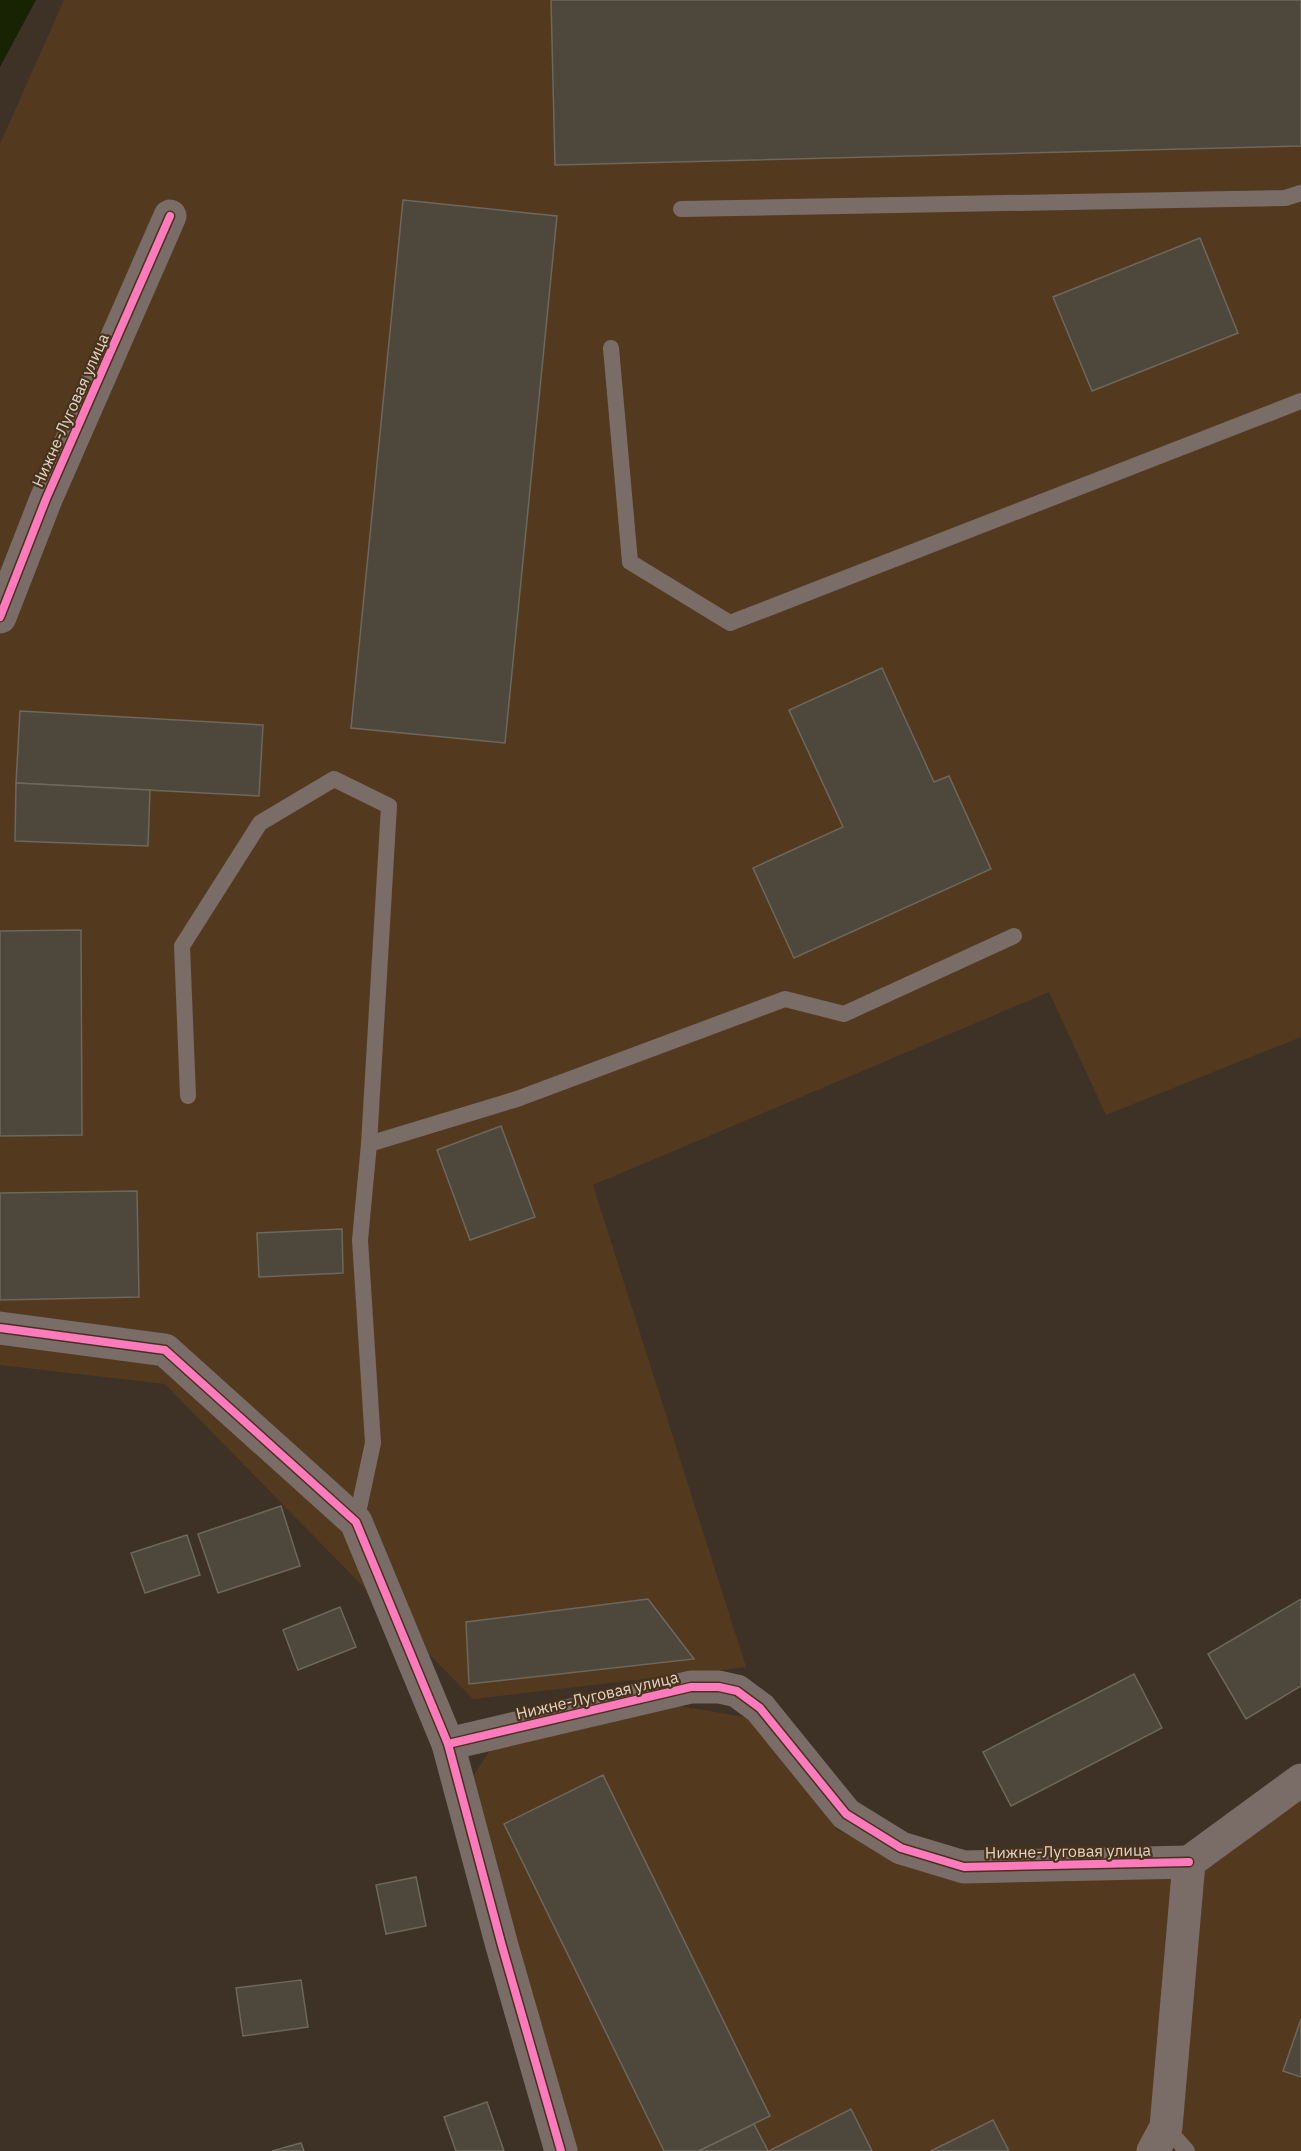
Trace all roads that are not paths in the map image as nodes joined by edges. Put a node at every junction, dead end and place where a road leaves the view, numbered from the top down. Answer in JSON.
{"nodes":[{"id":1,"x":1301,"y":193,"type":"edge"},
{"id":2,"x":681,"y":209,"type":"dead end"},
{"id":3,"x":170,"y":216,"type":"dead end"},
{"id":4,"x":611,"y":348,"type":"dead end"},
{"id":5,"x":1301,"y":401,"type":"edge"},
{"id":6,"x":0,"y":617,"type":"edge"},
{"id":7,"x":1014,"y":936,"type":"dead end"},
{"id":8,"x":188,"y":1096,"type":"dead end"},
{"id":9,"x":369,"y":1144,"type":"junction"},
{"id":10,"x":0,"y":1328,"type":"edge"},
{"id":11,"x":357,"y":1522,"type":"junction"},
{"id":12,"x":448,"y":1744,"type":"junction"},
{"id":13,"x":1301,"y":1780,"type":"edge"},
{"id":14,"x":1189,"y":1862,"type":"junction"},
{"id":15,"x":1169,"y":2143,"type":"edge"},
{"id":16,"x":561,"y":2151,"type":"edge"}],
"edges":[{"from":1,"to":2,"type":"lane"},
{"from":3,"to":6,"type":"street","name":"Нижне-Луговая улица"},
{"from":4,"to":5,"type":"lane"},
{"from":7,"to":9,"type":"lane"},
{"from":8,"to":9,"type":"lane"},
{"from":9,"to":11,"type":"lane"},
{"from":10,"to":11,"type":"street"},
{"from":11,"to":12,"type":"street"},
{"from":12,"to":14,"type":"street","name":"Нижне-Луговая улица"},
{"from":12,"to":16,"type":"street"},
{"from":13,"to":14,"type":"street"},
{"from":14,"to":15,"type":"street"}]}
